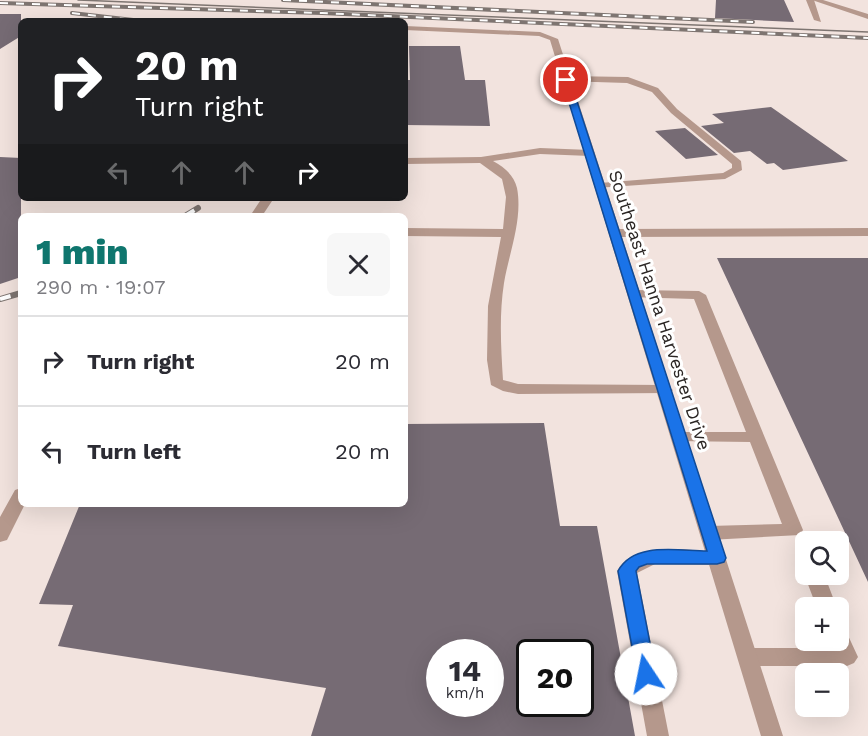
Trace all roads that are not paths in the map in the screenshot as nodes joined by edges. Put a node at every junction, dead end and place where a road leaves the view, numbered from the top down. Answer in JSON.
{"nodes":[{"id":1,"x":810,"y":0,"type":"edge"},
{"id":2,"x":816,"y":0,"type":"edge"},
{"id":3,"x":868,"y":17,"type":"edge"},
{"id":4,"x":818,"y":20,"type":"dead end"},
{"id":5,"x":408,"y":28,"type":"edge"},
{"id":6,"x":566,"y":80,"type":"junction"},
{"id":7,"x":590,"y":153,"type":"junction"},
{"id":8,"x":481,"y":160,"type":"junction"},
{"id":9,"x":408,"y":161,"type":"edge"},
{"id":10,"x":600,"y":186,"type":"junction"},
{"id":11,"x":408,"y":232,"type":"edge"},
{"id":12,"x":868,"y":232,"type":"edge"},
{"id":13,"x":507,"y":233,"type":"junction"},
{"id":14,"x":615,"y":233,"type":"junction"},
{"id":15,"x":634,"y":294,"type":"junction"},
{"id":16,"x":665,"y":390,"type":"junction"},
{"id":17,"x":680,"y":437,"type":"junction"},
{"id":18,"x":756,"y":438,"type":"junction"},
{"id":19,"x":18,"y":500,"type":"edge"},
{"id":20,"x":710,"y":532,"type":"junction"},
{"id":21,"x":0,"y":535,"type":"edge"},
{"id":22,"x":717,"y":558,"type":"junction"},
{"id":23,"x":845,"y":651,"type":"edge"},
{"id":24,"x":749,"y":657,"type":"junction"},
{"id":25,"x":658,"y":736,"type":"edge"},
{"id":26,"x":772,"y":736,"type":"edge"}],
"edges":[{"from":1,"to":4,"type":"street"},
{"from":2,"to":3,"type":"street"},
{"from":5,"to":6,"type":"street","name":"Southeast Hanna Harvester Drive"},
{"from":6,"to":7,"type":"street","name":"Southeast Hanna Harvester Drive"},
{"from":6,"to":10,"type":"street"},
{"from":7,"to":8,"type":"street"},
{"from":7,"to":10,"type":"street","name":"Southeast Hanna Harvester Drive"},
{"from":8,"to":9,"type":"street"},
{"from":8,"to":13,"type":"street"},
{"from":10,"to":14,"type":"street","name":"Southeast Hanna Harvester Drive"},
{"from":11,"to":13,"type":"street"},
{"from":12,"to":14,"type":"street"},
{"from":13,"to":16,"type":"street"},
{"from":14,"to":15,"type":"street","name":"Southeast Hanna Harvester Drive"},
{"from":15,"to":16,"type":"street","name":"Southeast Hanna Harvester Drive"},
{"from":15,"to":18,"type":"street"},
{"from":16,"to":17,"type":"street","name":"Southeast Hanna Harvester Drive"},
{"from":17,"to":18,"type":"street"},
{"from":17,"to":20,"type":"street","name":"Southeast Hanna Harvester Drive"},
{"from":18,"to":20,"type":"street"},
{"from":19,"to":21,"type":"street"},
{"from":20,"to":22,"type":"street","name":"Southeast Hanna Harvester Drive"},
{"from":22,"to":24,"type":"street","name":"Southeast Hanna Harvester Drive"},
{"from":22,"to":25,"type":"street"},
{"from":23,"to":24,"type":"street"},
{"from":24,"to":26,"type":"street","name":"Southeast Hanna Harvester Drive"}]}
